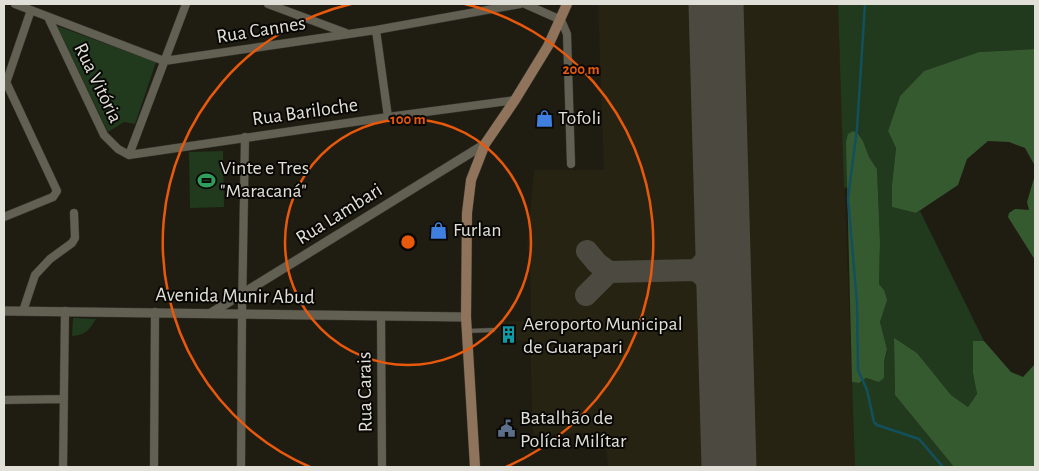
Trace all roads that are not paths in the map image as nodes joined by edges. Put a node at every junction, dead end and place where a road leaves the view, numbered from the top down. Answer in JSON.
{"nodes":[{"id":1,"x":15,"y":4,"type":"edge"},
{"id":2,"x":186,"y":4,"type":"edge"},
{"id":3,"x":268,"y":4,"type":"edge"},
{"id":4,"x":520,"y":4,"type":"edge"},
{"id":5,"x":526,"y":4,"type":"edge"},
{"id":6,"x":567,"y":4,"type":"edge"},
{"id":7,"x":31,"y":10,"type":"junction"},
{"id":8,"x":48,"y":17,"type":"junction"},
{"id":9,"x":561,"y":20,"type":"junction"},
{"id":10,"x":376,"y":30,"type":"junction"},
{"id":11,"x":349,"y":34,"type":"junction"},
{"id":12,"x":164,"y":61,"type":"junction"},
{"id":13,"x":5,"y":85,"type":"edge"},
{"id":14,"x":515,"y":100,"type":"junction"},
{"id":15,"x":388,"y":117,"type":"junction"},
{"id":16,"x":245,"y":137,"type":"junction"},
{"id":17,"x":485,"y":144,"type":"junction"},
{"id":18,"x":129,"y":155,"type":"junction"},
{"id":19,"x":571,"y":164,"type":"dead end"},
{"id":20,"x":74,"y":213,"type":"dead end"},
{"id":21,"x":4,"y":217,"type":"edge"},
{"id":22,"x":242,"y":294,"type":"junction"},
{"id":23,"x":4,"y":311,"type":"edge"},
{"id":24,"x":23,"y":311,"type":"junction"},
{"id":25,"x":64,"y":311,"type":"junction"},
{"id":26,"x":155,"y":312,"type":"junction"},
{"id":27,"x":211,"y":313,"type":"junction"},
{"id":28,"x":242,"y":314,"type":"junction"},
{"id":29,"x":381,"y":316,"type":"junction"},
{"id":30,"x":466,"y":317,"type":"junction"},
{"id":31,"x":493,"y":330,"type":"dead end"},
{"id":32,"x":467,"y":331,"type":"junction"},
{"id":33,"x":64,"y":399,"type":"junction"},
{"id":34,"x":4,"y":400,"type":"edge"},
{"id":35,"x":63,"y":467,"type":"edge"},
{"id":36,"x":154,"y":467,"type":"edge"},
{"id":37,"x":241,"y":467,"type":"edge"},
{"id":38,"x":382,"y":467,"type":"edge"},
{"id":39,"x":476,"y":467,"type":"edge"}],
"edges":[{"from":1,"to":7,"type":"street","name":"Rua Cannes"},
{"from":2,"to":12,"type":"street"},
{"from":3,"to":11,"type":"street"},
{"from":4,"to":10,"type":"street","name":"Rua Cannes"},
{"from":5,"to":9,"type":"street"},
{"from":6,"to":9,"type":"main road"},
{"from":7,"to":8,"type":"street","name":"Rua Cannes"},
{"from":7,"to":13,"type":"street"},
{"from":8,"to":12,"type":"street","name":"Rua Cannes"},
{"from":8,"to":18,"type":"street","name":"Rua Vitória"},
{"from":9,"to":14,"type":"main road"},
{"from":9,"to":19,"type":"street"},
{"from":10,"to":11,"type":"street","name":"Rua Cannes"},
{"from":10,"to":15,"type":"street"},
{"from":11,"to":12,"type":"street","name":"Rua Cannes"},
{"from":12,"to":18,"type":"street"},
{"from":13,"to":21,"type":"street"},
{"from":14,"to":15,"type":"street","name":"Rua Bariloche"},
{"from":14,"to":17,"type":"main road"},
{"from":15,"to":16,"type":"street","name":"Rua Bariloche"},
{"from":16,"to":18,"type":"street","name":"Rua Bariloche"},
{"from":16,"to":22,"type":"street"},
{"from":17,"to":22,"type":"street","name":"Rua Lambari"},
{"from":17,"to":30,"type":"main road"},
{"from":20,"to":24,"type":"street"},
{"from":22,"to":27,"type":"street","name":"Rua Lambari"},
{"from":22,"to":28,"type":"street"},
{"from":23,"to":24,"type":"street","name":"Avenida Munir Abud"},
{"from":24,"to":25,"type":"street","name":"Avenida Munir Abud"},
{"from":25,"to":26,"type":"street","name":"Avenida Munir Abud"},
{"from":25,"to":33,"type":"street"},
{"from":26,"to":27,"type":"street","name":"Avenida Munir Abud"},
{"from":26,"to":36,"type":"street"},
{"from":27,"to":28,"type":"street","name":"Avenida Munir Abud"},
{"from":28,"to":29,"type":"street","name":"Avenida Munir Abud"},
{"from":28,"to":37,"type":"street"},
{"from":29,"to":30,"type":"street","name":"Avenida Munir Abud"},
{"from":29,"to":38,"type":"street","name":"Rua Carais"},
{"from":30,"to":32,"type":"main road"},
{"from":31,"to":32,"type":"lane"},
{"from":32,"to":39,"type":"main road"},
{"from":33,"to":34,"type":"street"},
{"from":33,"to":35,"type":"street"}]}
